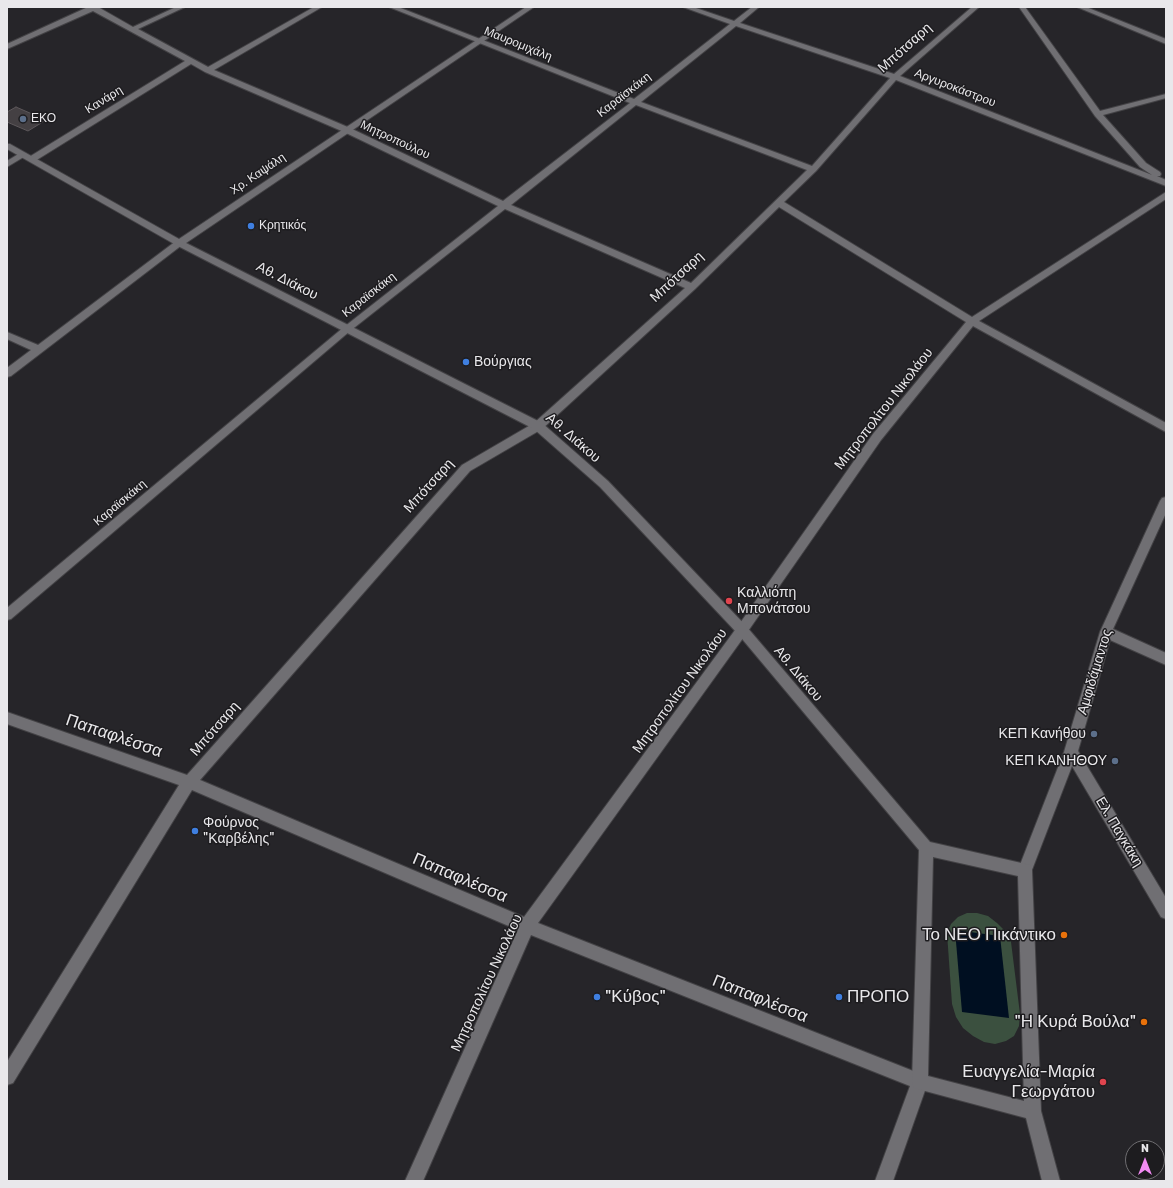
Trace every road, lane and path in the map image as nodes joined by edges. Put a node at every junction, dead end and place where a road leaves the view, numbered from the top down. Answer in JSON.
{"nodes":[{"id":1,"x":93,"y":7,"type":"edge"},
{"id":2,"x":182,"y":7,"type":"edge"},
{"id":3,"x":319,"y":7,"type":"edge"},
{"id":4,"x":392,"y":7,"type":"edge"},
{"id":5,"x":531,"y":7,"type":"edge"},
{"id":6,"x":686,"y":7,"type":"edge"},
{"id":7,"x":756,"y":7,"type":"edge"},
{"id":8,"x":976,"y":7,"type":"edge"},
{"id":9,"x":1022,"y":7,"type":"edge"},
{"id":10,"x":1080,"y":7,"type":"edge"},
{"id":11,"x":734,"y":24,"type":"junction"},
{"id":12,"x":133,"y":29,"type":"junction"},
{"id":13,"x":480,"y":41,"type":"junction"},
{"id":14,"x":1166,"y":42,"type":"edge"},
{"id":15,"x":7,"y":47,"type":"edge"},
{"id":16,"x":190,"y":61,"type":"junction"},
{"id":17,"x":208,"y":70,"type":"junction"},
{"id":18,"x":895,"y":77,"type":"junction"},
{"id":19,"x":1166,"y":96,"type":"edge"},
{"id":20,"x":635,"y":102,"type":"junction"},
{"id":21,"x":1098,"y":114,"type":"junction"},
{"id":22,"x":347,"y":130,"type":"junction"},
{"id":23,"x":7,"y":146,"type":"edge"},
{"id":24,"x":23,"y":155,"type":"junction"},
{"id":25,"x":32,"y":160,"type":"junction"},
{"id":26,"x":7,"y":165,"type":"edge"},
{"id":27,"x":813,"y":169,"type":"junction"},
{"id":28,"x":1166,"y":182,"type":"edge"},
{"id":29,"x":1166,"y":195,"type":"edge"},
{"id":30,"x":778,"y":202,"type":"junction"},
{"id":31,"x":504,"y":205,"type":"junction"},
{"id":32,"x":179,"y":243,"type":"junction"},
{"id":33,"x":692,"y":287,"type":"junction"},
{"id":34,"x":972,"y":321,"type":"junction"},
{"id":35,"x":347,"y":329,"type":"junction"},
{"id":36,"x":7,"y":335,"type":"edge"},
{"id":37,"x":38,"y":349,"type":"junction"},
{"id":38,"x":7,"y":373,"type":"edge"},
{"id":39,"x":538,"y":426,"type":"junction"},
{"id":40,"x":1166,"y":428,"type":"edge"},
{"id":41,"x":1166,"y":501,"type":"edge"},
{"id":42,"x":7,"y":615,"type":"edge"},
{"id":43,"x":742,"y":630,"type":"junction"},
{"id":44,"x":1106,"y":632,"type":"junction"},
{"id":45,"x":1166,"y":659,"type":"edge"},
{"id":46,"x":7,"y":718,"type":"edge"},
{"id":47,"x":1071,"y":752,"type":"junction"},
{"id":48,"x":189,"y":782,"type":"junction"},
{"id":49,"x":926,"y":848,"type":"junction"},
{"id":50,"x":1025,"y":870,"type":"junction"},
{"id":51,"x":1166,"y":912,"type":"edge"},
{"id":52,"x":527,"y":926,"type":"junction"},
{"id":53,"x":7,"y":1077,"type":"edge"},
{"id":54,"x":920,"y":1082,"type":"junction"},
{"id":55,"x":1033,"y":1110,"type":"junction"},
{"id":56,"x":414,"y":1181,"type":"edge"},
{"id":57,"x":884,"y":1181,"type":"edge"},
{"id":58,"x":1052,"y":1181,"type":"edge"}],
"edges":[{"from":1,"to":12,"type":"street","name":"Μητροπούλου"},
{"from":1,"to":15,"type":"street"},
{"from":2,"to":12,"type":"street"},
{"from":3,"to":17,"type":"street"},
{"from":4,"to":13,"type":"street","name":"Μαυρομιχάλη"},
{"from":5,"to":13,"type":"street","name":"Χρ. Καψάλη"},
{"from":6,"to":11,"type":"street","name":"Αργυροκάστρου"},
{"from":7,"to":11,"type":"street","name":"Καραϊσκάκη"},
{"from":8,"to":18,"type":"street","name":"Μπότσαρη"},
{"from":9,"to":21,"type":"street"},
{"from":10,"to":14,"type":"street"},
{"from":11,"to":18,"type":"street","name":"Αργυροκάστρου"},
{"from":11,"to":20,"type":"street","name":"Καραϊσκάκη"},
{"from":12,"to":16,"type":"street","name":"Μητροπούλου"},
{"from":13,"to":20,"type":"street","name":"Μαυρομιχάλη"},
{"from":13,"to":22,"type":"street","name":"Χρ. Καψάλη"},
{"from":16,"to":17,"type":"street","name":"Μητροπούλου"},
{"from":16,"to":25,"type":"street","name":"Κανάρη"},
{"from":17,"to":22,"type":"street","name":"Μητροπούλου"},
{"from":18,"to":27,"type":"street","name":"Μπότσαρη"},
{"from":18,"to":28,"type":"street","name":"Αργυροκάστρου"},
{"from":19,"to":21,"type":"street"},
{"from":20,"to":27,"type":"street","name":"Μαυρομιχάλη"},
{"from":20,"to":31,"type":"street","name":"Καραϊσκάκη"},
{"from":21,"to":28,"type":"street"},
{"from":22,"to":31,"type":"street","name":"Μητροπούλου"},
{"from":22,"to":32,"type":"street","name":"Χρ. Καψάλη"},
{"from":23,"to":24,"type":"street","name":"Αθ. Διάκου"},
{"from":24,"to":25,"type":"street","name":"Αθ. Διάκου"},
{"from":24,"to":26,"type":"street"},
{"from":25,"to":32,"type":"street","name":"Αθ. Διάκου"},
{"from":27,"to":30,"type":"street","name":"Μπότσαρη"},
{"from":29,"to":34,"type":"street","name":"Μητροπολίτου Νικολάου"},
{"from":30,"to":33,"type":"street","name":"Μπότσαρη"},
{"from":30,"to":34,"type":"street"},
{"from":31,"to":33,"type":"street","name":"Μητροπούλου"},
{"from":31,"to":35,"type":"street","name":"Καραϊσκάκη"},
{"from":32,"to":35,"type":"street","name":"Αθ. Διάκου"},
{"from":32,"to":37,"type":"street","name":"Χρ. Καψάλη"},
{"from":33,"to":39,"type":"street","name":"Μπότσαρη"},
{"from":34,"to":40,"type":"street"},
{"from":34,"to":43,"type":"street","name":"Μητροπολίτου Νικολάου"},
{"from":35,"to":39,"type":"street","name":"Αθ. Διάκου"},
{"from":35,"to":42,"type":"street","name":"Καραϊσκάκη"},
{"from":36,"to":37,"type":"street"},
{"from":37,"to":38,"type":"street","name":"Χρ. Καψάλη"},
{"from":39,"to":43,"type":"street","name":"Αθ. Διάκου"},
{"from":39,"to":48,"type":"street","name":"Μπότσαρη"},
{"from":41,"to":44,"type":"street","name":"Αμφιδάμαντος"},
{"from":43,"to":49,"type":"street","name":"Αθ. Διάκου"},
{"from":43,"to":52,"type":"street","name":"Μητροπολίτου Νικολάου"},
{"from":44,"to":45,"type":"street"},
{"from":44,"to":47,"type":"street","name":"Αμφιδάμαντος"},
{"from":46,"to":48,"type":"street","name":"Παπαφλέσσα"},
{"from":47,"to":50,"type":"street","name":"Αμφιδάμαντος"},
{"from":47,"to":51,"type":"street","name":"Ελ. Παγκάκη"},
{"from":48,"to":52,"type":"street","name":"Παπαφλέσσα"},
{"from":48,"to":53,"type":"street","name":"Μπότσαρη"},
{"from":49,"to":50,"type":"street"},
{"from":49,"to":54,"type":"street"},
{"from":50,"to":55,"type":"street"},
{"from":52,"to":54,"type":"street","name":"Παπαφλέσσα"},
{"from":52,"to":56,"type":"street","name":"Μητροπολίτου Νικολάου"},
{"from":54,"to":55,"type":"street","name":"Παπαφλέσσα"},
{"from":54,"to":57,"type":"street"},
{"from":55,"to":58,"type":"street"}]}
